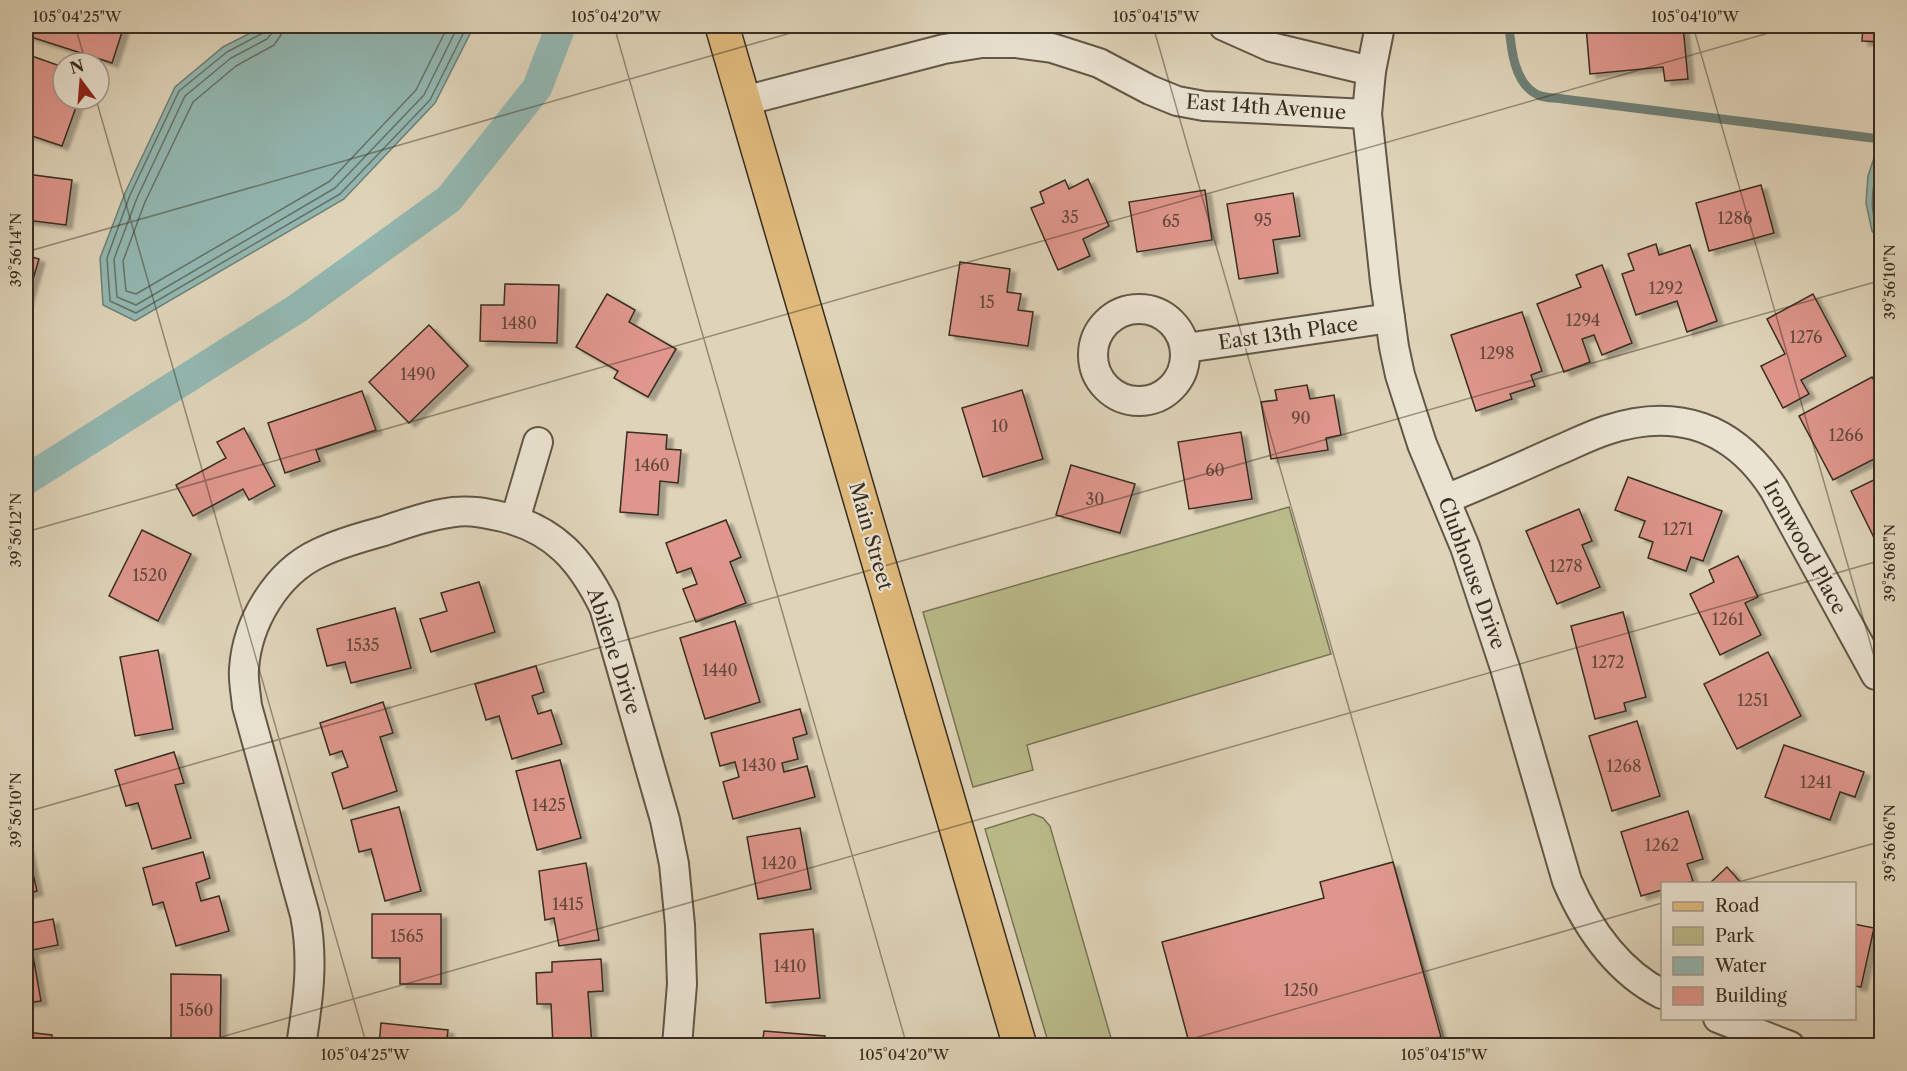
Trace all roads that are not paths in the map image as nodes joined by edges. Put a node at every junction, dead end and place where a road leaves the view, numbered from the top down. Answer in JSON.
{"nodes":[{"id":1,"x":722,"y":26,"type":"edge"},
{"id":2,"x":1224,"y":26,"type":"edge"},
{"id":3,"x":1380,"y":26,"type":"edge"},
{"id":4,"x":1371,"y":71,"type":"junction"},
{"id":5,"x":744,"y":101,"type":"junction"},
{"id":6,"x":1367,"y":114,"type":"junction"},
{"id":7,"x":1390,"y":318,"type":"junction"},
{"id":8,"x":1186,"y":348,"type":"dead end"},
{"id":9,"x":538,"y":442,"type":"dead end"},
{"id":10,"x":1446,"y":499,"type":"junction"},
{"id":11,"x":515,"y":520,"type":"junction"},
{"id":12,"x":1876,"y":675,"type":"dead end"},
{"id":13,"x":1661,"y":993,"type":"edge"},
{"id":14,"x":1723,"y":1020,"type":"edge"},
{"id":15,"x":301,"y":1046,"type":"edge"},
{"id":16,"x":677,"y":1046,"type":"edge"},
{"id":17,"x":1020,"y":1046,"type":"edge"},
{"id":18,"x":1790,"y":1046,"type":"edge"}],
"edges":[{"from":1,"to":5,"type":"main road","name":"Main Street"},
{"from":2,"to":4,"type":"street"},
{"from":3,"to":4,"type":"street","name":"East 14th Avenue"},
{"from":4,"to":6,"type":"street","name":"East 14th Avenue"},
{"from":5,"to":6,"type":"street","name":"East 14th Avenue"},
{"from":5,"to":17,"type":"main road","name":"Main Street"},
{"from":6,"to":7,"type":"street","name":"Clubhouse Drive"},
{"from":7,"to":8,"type":"street","name":"East 13th Place"},
{"from":7,"to":10,"type":"street","name":"Clubhouse Drive"},
{"from":9,"to":11,"type":"street"},
{"from":10,"to":12,"type":"street","name":"Ironwood Place"},
{"from":10,"to":13,"type":"street","name":"Clubhouse Drive"},
{"from":11,"to":15,"type":"street","name":"Abilene Drive"},
{"from":11,"to":16,"type":"street","name":"Abilene Drive"},
{"from":14,"to":18,"type":"street"}]}
